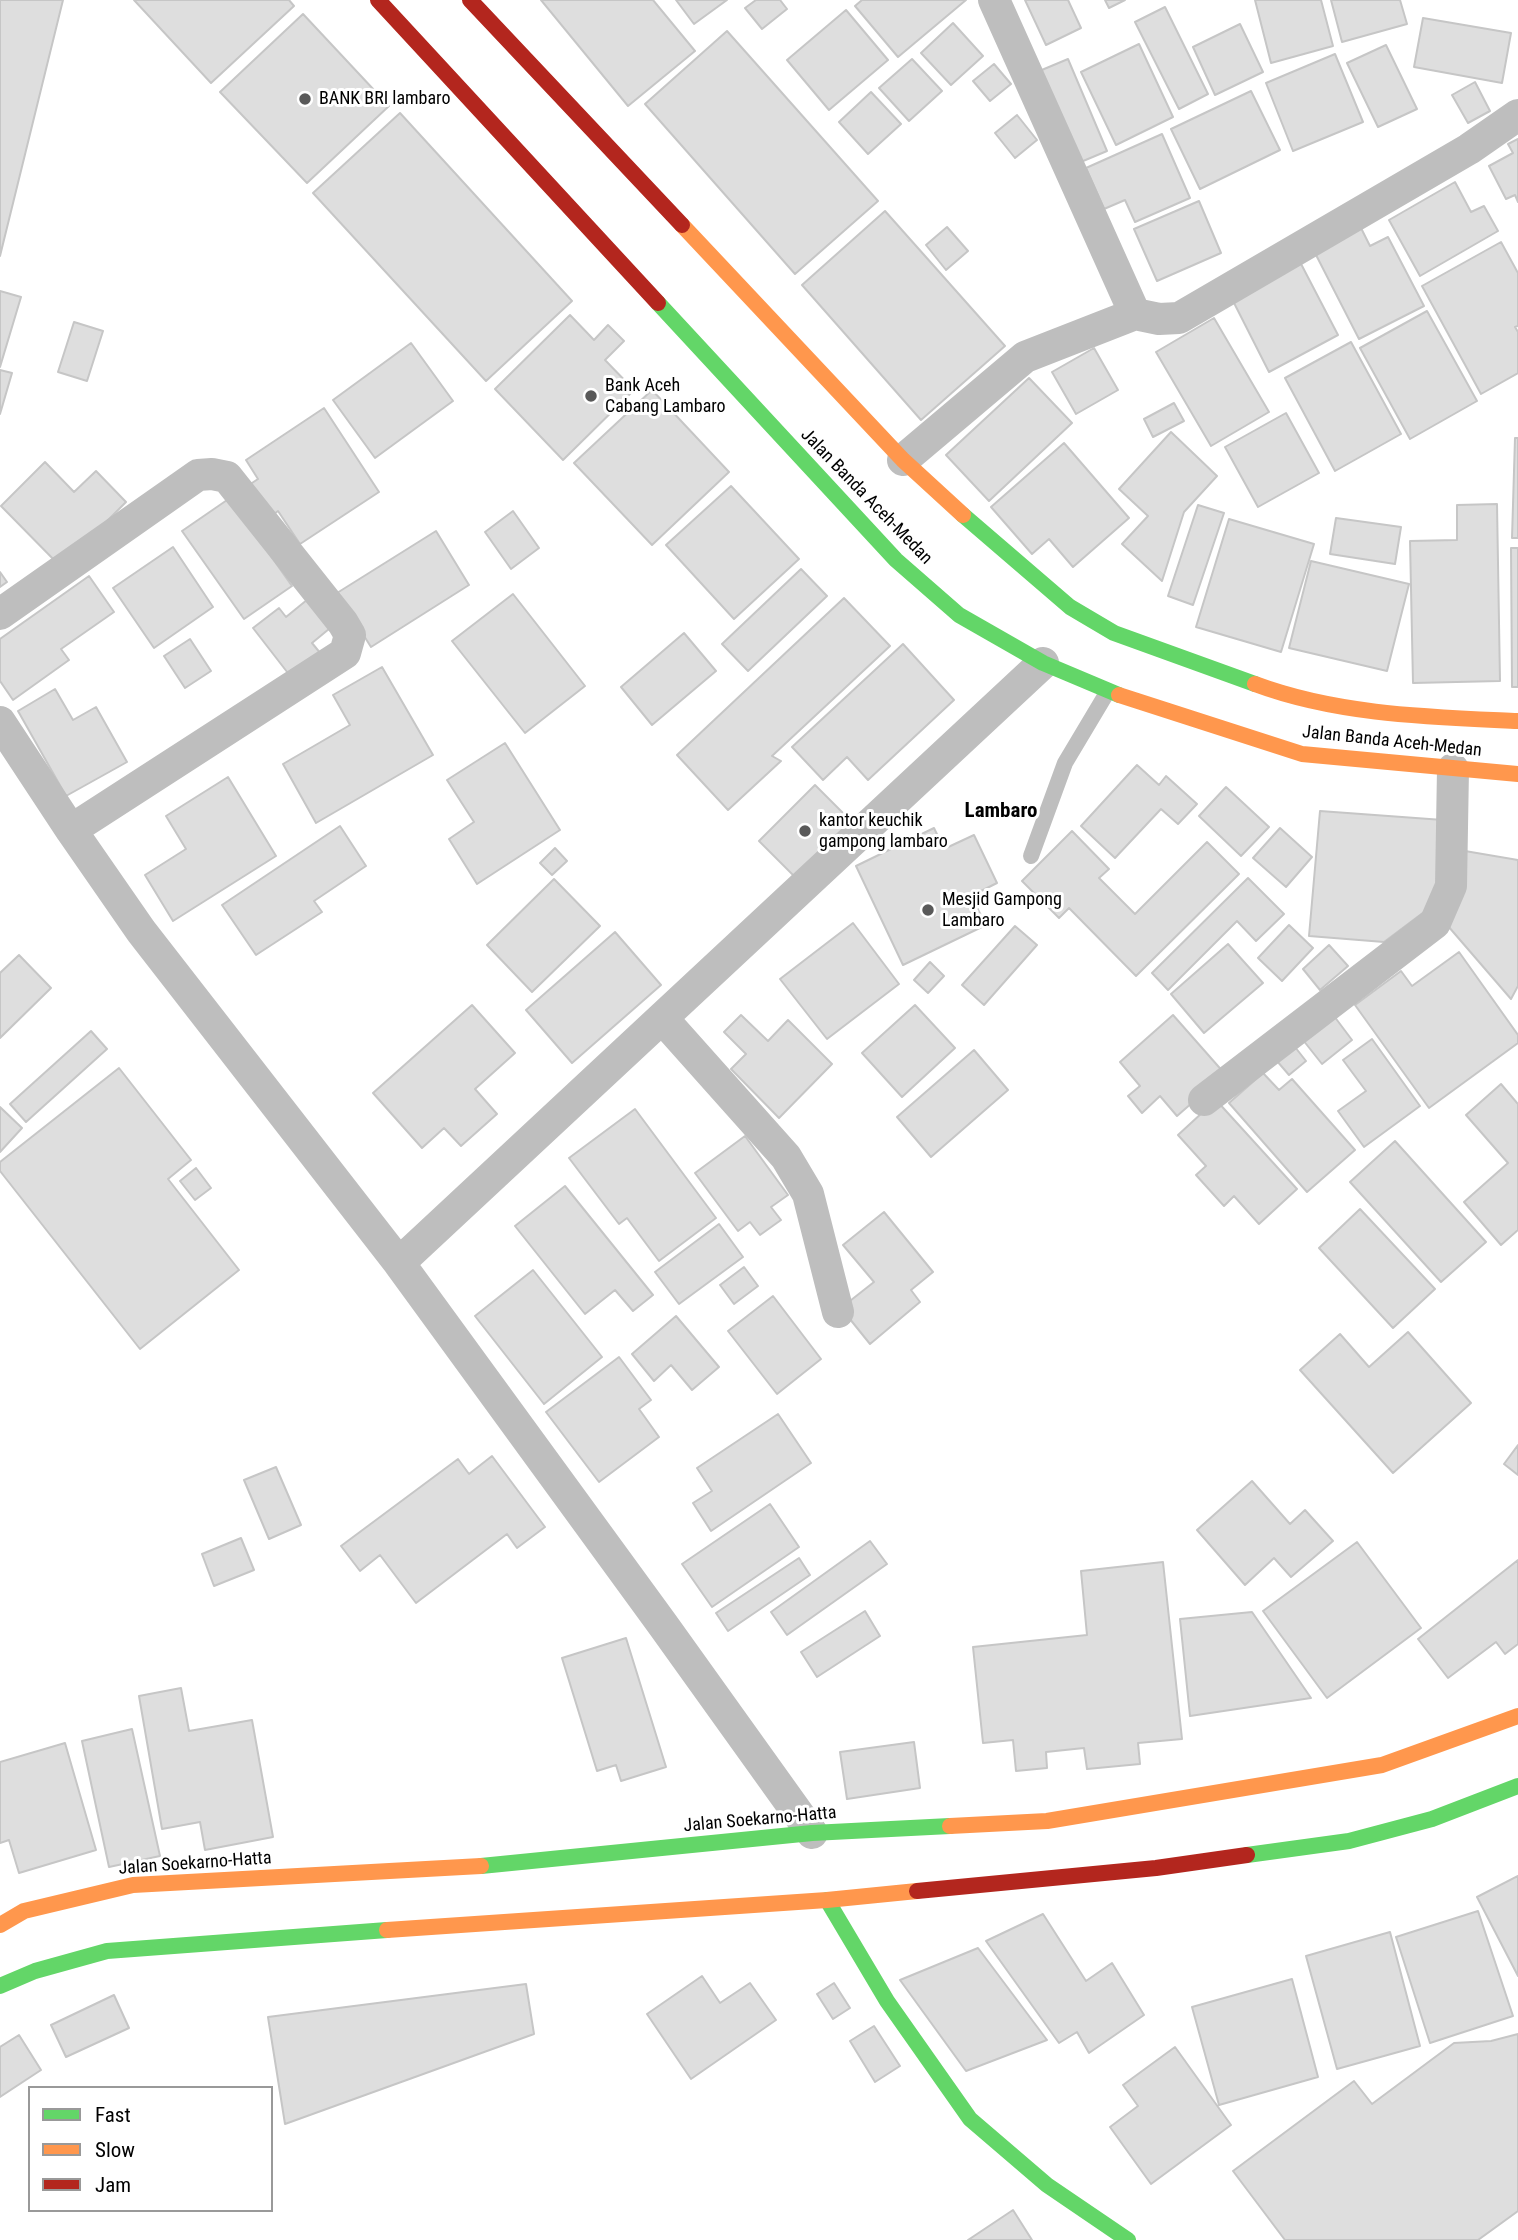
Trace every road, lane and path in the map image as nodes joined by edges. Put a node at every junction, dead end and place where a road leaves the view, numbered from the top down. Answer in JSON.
{"nodes":[{"id":1,"x":379,"y":0,"type":"edge"},
{"id":2,"x":470,"y":0,"type":"edge"},
{"id":3,"x":994,"y":0,"type":"edge"},
{"id":4,"x":1518,"y":115,"type":"edge"},
{"id":5,"x":1135,"y":314,"type":"junction"},
{"id":6,"x":903,"y":460,"type":"junction"},
{"id":7,"x":0,"y":614,"type":"edge"},
{"id":8,"x":1043,"y":663,"type":"junction"},
{"id":9,"x":1108,"y":691,"type":"junction"},
{"id":10,"x":1518,"y":721,"type":"edge"},
{"id":11,"x":0,"y":722,"type":"edge"},
{"id":12,"x":1452,"y":769,"type":"junction"},
{"id":13,"x":1518,"y":774,"type":"edge"},
{"id":14,"x":71,"y":830,"type":"junction"},
{"id":15,"x":1031,"y":856,"type":"dead end"},
{"id":16,"x":662,"y":1018,"type":"junction"},
{"id":17,"x":1204,"y":1100,"type":"dead end"},
{"id":18,"x":399,"y":1262,"type":"junction"},
{"id":19,"x":838,"y":1312,"type":"dead end"},
{"id":20,"x":1518,"y":1716,"type":"edge"},
{"id":21,"x":1518,"y":1786,"type":"edge"},
{"id":22,"x":812,"y":1833,"type":"junction"},
{"id":23,"x":827,"y":1900,"type":"junction"},
{"id":24,"x":0,"y":1926,"type":"edge"},
{"id":25,"x":0,"y":1986,"type":"edge"},
{"id":26,"x":1128,"y":2240,"type":"edge"}],
"edges":[{"from":1,"to":8,"type":"main road","name":"Jalan Banda Aceh-Medan"},
{"from":2,"to":6,"type":"main road","name":"Jalan Banda Aceh-Medan"},
{"from":3,"to":5,"type":"street"},
{"from":4,"to":5,"type":"street"},
{"from":5,"to":6,"type":"street"},
{"from":6,"to":10,"type":"main road","name":"Jalan Banda Aceh-Medan"},
{"from":7,"to":14,"type":"street"},
{"from":8,"to":9,"type":"main road","name":"Jalan Banda Aceh-Medan"},
{"from":8,"to":16,"type":"street"},
{"from":9,"to":12,"type":"main road","name":"Jalan Banda Aceh-Medan"},
{"from":9,"to":15,"type":"lane"},
{"from":11,"to":14,"type":"street"},
{"from":12,"to":13,"type":"main road","name":"Jalan Banda Aceh-Medan"},
{"from":12,"to":17,"type":"street"},
{"from":14,"to":18,"type":"street"},
{"from":16,"to":18,"type":"street"},
{"from":16,"to":19,"type":"street"},
{"from":18,"to":22,"type":"street"},
{"from":20,"to":22,"type":"main road","name":"Jalan Soekarno-Hatta"},
{"from":21,"to":23,"type":"main road"},
{"from":22,"to":24,"type":"main road","name":"Jalan Soekarno-Hatta"},
{"from":23,"to":25,"type":"main road"},
{"from":23,"to":26,"type":"main road"}]}
